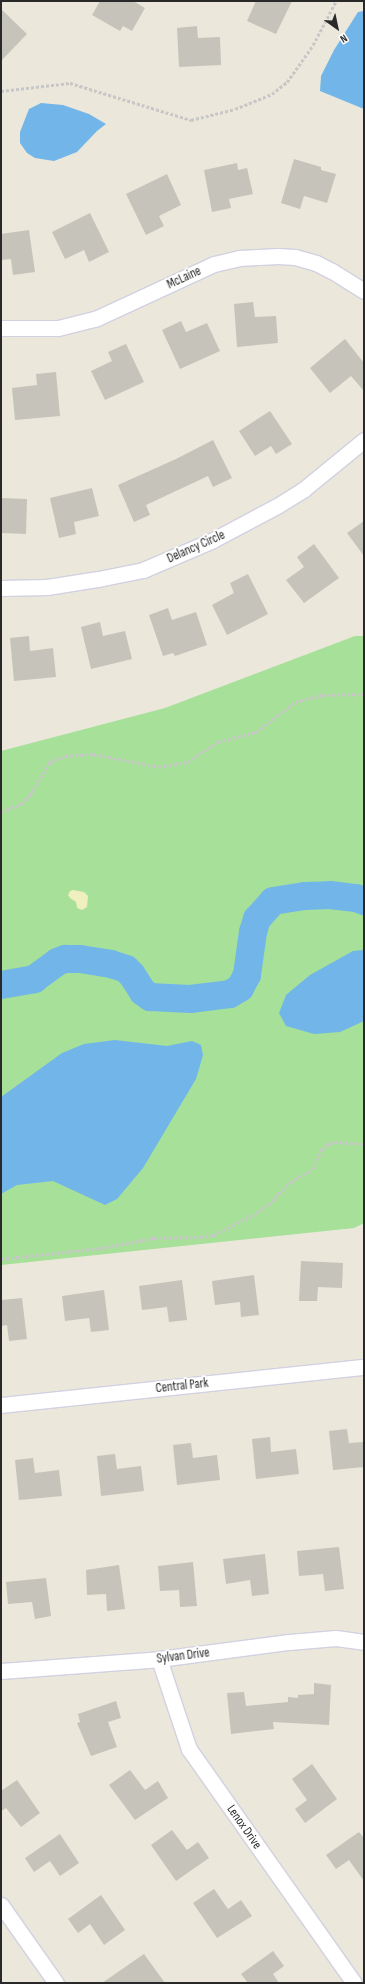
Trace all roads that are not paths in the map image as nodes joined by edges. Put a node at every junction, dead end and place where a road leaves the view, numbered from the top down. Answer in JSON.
{"nodes":[{"id":1,"x":364,"y":291,"type":"edge"},
{"id":2,"x":1,"y":328,"type":"edge"},
{"id":3,"x":364,"y":440,"type":"edge"},
{"id":4,"x":1,"y":588,"type":"edge"},
{"id":5,"x":364,"y":1367,"type":"edge"},
{"id":6,"x":1,"y":1405,"type":"edge"},
{"id":7,"x":364,"y":1642,"type":"edge"},
{"id":8,"x":159,"y":1659,"type":"junction"},
{"id":9,"x":1,"y":1671,"type":"edge"},
{"id":10,"x":1,"y":1905,"type":"edge"},
{"id":11,"x":56,"y":1983,"type":"edge"},
{"id":12,"x":354,"y":1983,"type":"edge"}],
"edges":[{"from":1,"to":2,"type":"street","name":"McLaine"},
{"from":3,"to":4,"type":"street","name":"Delancy Circle"},
{"from":5,"to":6,"type":"street","name":"Central Park"},
{"from":7,"to":8,"type":"street","name":"Sylvan Drive"},
{"from":8,"to":9,"type":"street","name":"Sylvan Drive"},
{"from":8,"to":12,"type":"street","name":"Lenox Drive"},
{"from":10,"to":11,"type":"street"}]}
